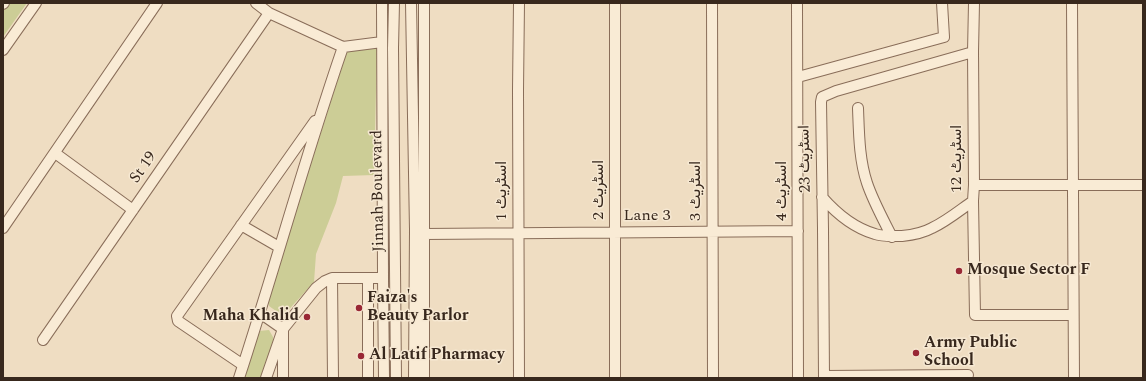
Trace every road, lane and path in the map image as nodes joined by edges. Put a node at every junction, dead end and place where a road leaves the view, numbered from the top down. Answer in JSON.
{"nodes":[{"id":1,"x":36,"y":3,"type":"edge"},
{"id":2,"x":157,"y":3,"type":"edge"},
{"id":3,"x":256,"y":3,"type":"edge"},
{"id":4,"x":382,"y":3,"type":"edge"},
{"id":5,"x":394,"y":3,"type":"edge"},
{"id":6,"x":411,"y":3,"type":"edge"},
{"id":7,"x":424,"y":3,"type":"edge"},
{"id":8,"x":519,"y":3,"type":"edge"},
{"id":9,"x":615,"y":3,"type":"edge"},
{"id":10,"x":712,"y":3,"type":"edge"},
{"id":11,"x":797,"y":3,"type":"edge"},
{"id":12,"x":942,"y":3,"type":"edge"},
{"id":13,"x":974,"y":3,"type":"edge"},
{"id":14,"x":1072,"y":3,"type":"edge"},
{"id":15,"x":269,"y":13,"type":"junction"},
{"id":16,"x":382,"y":42,"type":"junction"},
{"id":17,"x":343,"y":47,"type":"junction"},
{"id":18,"x":3,"y":50,"type":"edge"},
{"id":19,"x":973,"y":52,"type":"junction"},
{"id":20,"x":798,"y":77,"type":"junction"},
{"id":21,"x":858,"y":108,"type":"dead end"},
{"id":22,"x":320,"y":113,"type":"junction"},
{"id":23,"x":55,"y":153,"type":"junction"},
{"id":24,"x":974,"y":185,"type":"junction"},
{"id":25,"x":1073,"y":186,"type":"junction"},
{"id":26,"x":1143,"y":186,"type":"edge"},
{"id":27,"x":822,"y":198,"type":"junction"},
{"id":28,"x":973,"y":201,"type":"junction"},
{"id":29,"x":133,"y":210,"type":"junction"},
{"id":30,"x":241,"y":224,"type":"junction"},
{"id":31,"x":3,"y":228,"type":"edge"},
{"id":32,"x":798,"y":231,"type":"junction"},
{"id":33,"x":712,"y":232,"type":"junction"},
{"id":34,"x":616,"y":233,"type":"junction"},
{"id":35,"x":424,"y":234,"type":"junction"},
{"id":36,"x":518,"y":234,"type":"junction"},
{"id":37,"x":892,"y":236,"type":"junction"},
{"id":38,"x":279,"y":247,"type":"junction"},
{"id":39,"x":332,"y":278,"type":"junction"},
{"id":40,"x":368,"y":278,"type":"junction"},
{"id":41,"x":382,"y":278,"type":"junction"},
{"id":42,"x":260,"y":314,"type":"junction"},
{"id":43,"x":1073,"y":315,"type":"junction"},
{"id":44,"x":283,"y":329,"type":"junction"},
{"id":45,"x":43,"y":340,"type":"dead end"},
{"id":46,"x":243,"y":365,"type":"junction"},
{"id":47,"x":968,"y":375,"type":"dead end"},
{"id":48,"x":824,"y":377,"type":"edge"},
{"id":49,"x":239,"y":378,"type":"edge"},
{"id":50,"x":266,"y":378,"type":"edge"},
{"id":51,"x":283,"y":378,"type":"edge"},
{"id":52,"x":333,"y":378,"type":"edge"},
{"id":53,"x":368,"y":378,"type":"edge"},
{"id":54,"x":384,"y":378,"type":"edge"},
{"id":55,"x":396,"y":378,"type":"edge"},
{"id":56,"x":414,"y":378,"type":"edge"},
{"id":57,"x":424,"y":378,"type":"edge"},
{"id":58,"x":519,"y":378,"type":"edge"},
{"id":59,"x":615,"y":378,"type":"edge"},
{"id":60,"x":713,"y":378,"type":"edge"},
{"id":61,"x":798,"y":378,"type":"edge"},
{"id":62,"x":1074,"y":378,"type":"edge"}],
"edges":[{"from":1,"to":18,"type":"street"},
{"from":2,"to":23,"type":"street"},
{"from":3,"to":15,"type":"street"},
{"from":4,"to":16,"type":"street"},
{"from":5,"to":55,"type":"street","name":"Jinnah Boulevard"},
{"from":6,"to":56,"type":"street"},
{"from":7,"to":35,"type":"street"},
{"from":8,"to":36,"type":"street","name":"اسٹریٹ 1"},
{"from":9,"to":34,"type":"street","name":"اسٹریٹ 2"},
{"from":10,"to":33,"type":"street","name":"اسٹریٹ 3"},
{"from":11,"to":20,"type":"street","name":"اسٹریٹ 4"},
{"from":12,"to":20,"type":"street"},
{"from":13,"to":19,"type":"street","name":"اسٹریٹ 12"},
{"from":14,"to":25,"type":"street"},
{"from":15,"to":17,"type":"street"},
{"from":15,"to":29,"type":"street","name":"St 19"},
{"from":16,"to":17,"type":"street"},
{"from":16,"to":41,"type":"street"},
{"from":17,"to":22,"type":"street"},
{"from":19,"to":24,"type":"street","name":"اسٹریٹ 12"},
{"from":19,"to":27,"type":"street","name":"اسٹریٹ 23"},
{"from":20,"to":32,"type":"street","name":"اسٹریٹ 4"},
{"from":21,"to":37,"type":"street"},
{"from":22,"to":30,"type":"street"},
{"from":22,"to":38,"type":"street"},
{"from":23,"to":29,"type":"street"},
{"from":23,"to":31,"type":"street"},
{"from":24,"to":25,"type":"street"},
{"from":24,"to":28,"type":"street","name":"اسٹریٹ 12"},
{"from":25,"to":26,"type":"street"},
{"from":25,"to":43,"type":"street"},
{"from":27,"to":37,"type":"street"},
{"from":27,"to":48,"type":"street","name":"اسٹریٹ 23"},
{"from":28,"to":37,"type":"street"},
{"from":28,"to":43,"type":"street","name":"اسٹریٹ 12"},
{"from":29,"to":45,"type":"street","name":"St 19"},
{"from":30,"to":38,"type":"street"},
{"from":30,"to":46,"type":"street"},
{"from":32,"to":33,"type":"street","name":"Lane 3"},
{"from":32,"to":61,"type":"street","name":"اسٹریٹ 4"},
{"from":33,"to":34,"type":"street","name":"Lane 3"},
{"from":33,"to":60,"type":"street","name":"اسٹریٹ 3"},
{"from":34,"to":36,"type":"street","name":"Lane 3"},
{"from":34,"to":59,"type":"street","name":"اسٹریٹ 2"},
{"from":35,"to":36,"type":"street","name":"Lane 3"},
{"from":35,"to":57,"type":"street"},
{"from":36,"to":58,"type":"street","name":"اسٹریٹ 1"},
{"from":38,"to":42,"type":"street"},
{"from":39,"to":40,"type":"street"},
{"from":39,"to":44,"type":"street"},
{"from":39,"to":52,"type":"street"},
{"from":40,"to":41,"type":"street"},
{"from":40,"to":53,"type":"street"},
{"from":41,"to":54,"type":"street"},
{"from":42,"to":44,"type":"street"},
{"from":42,"to":46,"type":"street"},
{"from":43,"to":62,"type":"street"},
{"from":44,"to":50,"type":"street"},
{"from":44,"to":51,"type":"street"},
{"from":46,"to":49,"type":"street"},
{"from":47,"to":48,"type":"street"}]}
